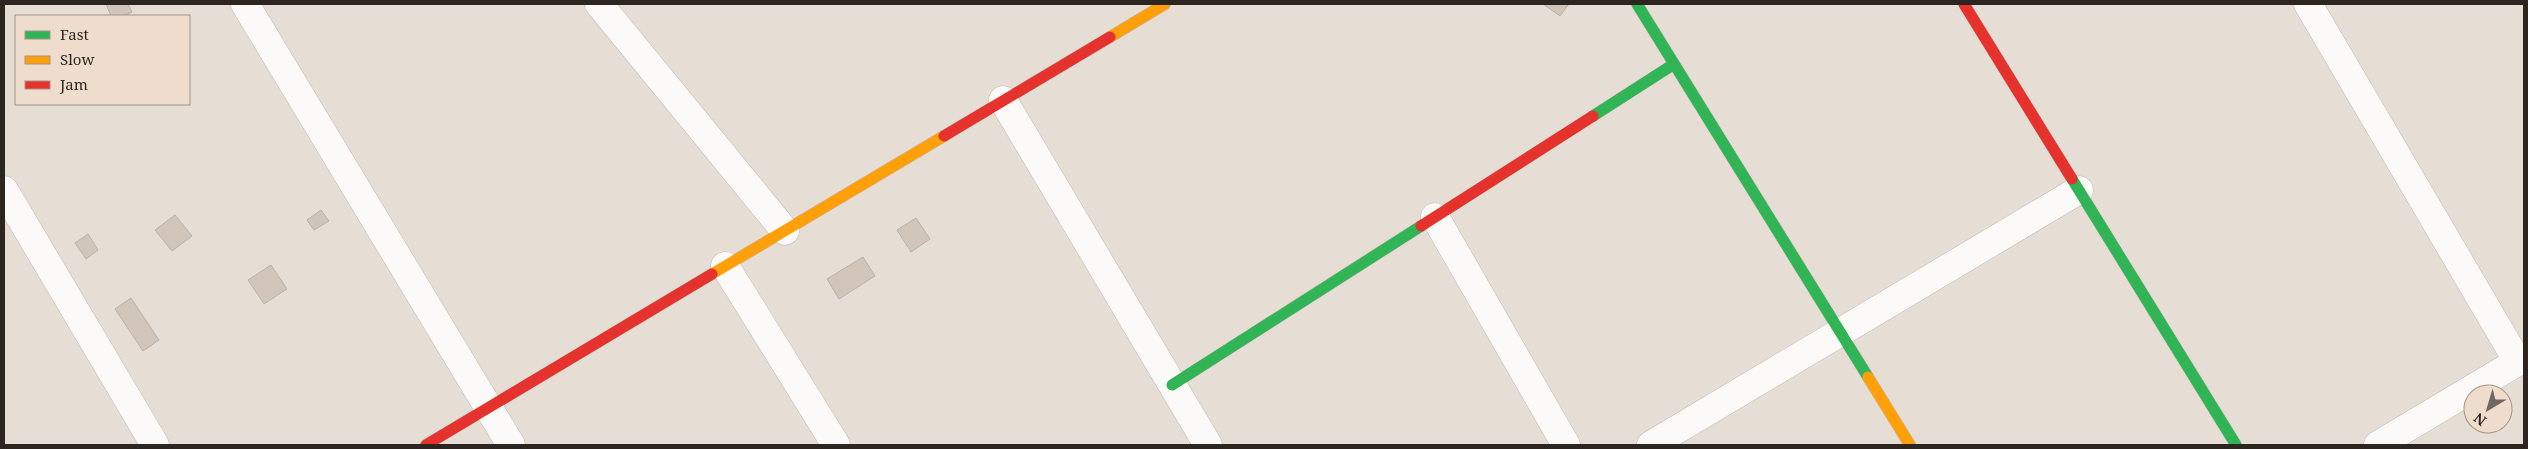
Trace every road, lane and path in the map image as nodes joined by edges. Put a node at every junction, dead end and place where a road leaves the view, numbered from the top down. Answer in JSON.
{"nodes":[{"id":1,"x":245,"y":4,"type":"edge"},
{"id":2,"x":599,"y":4,"type":"edge"},
{"id":3,"x":1165,"y":4,"type":"edge"},
{"id":4,"x":1637,"y":4,"type":"edge"},
{"id":5,"x":1964,"y":4,"type":"edge"},
{"id":6,"x":2308,"y":4,"type":"edge"},
{"id":7,"x":1674,"y":64,"type":"junction"},
{"id":8,"x":1003,"y":100,"type":"junction"},
{"id":9,"x":4,"y":190,"type":"edge"},
{"id":10,"x":2079,"y":190,"type":"junction"},
{"id":11,"x":1435,"y":217,"type":"junction"},
{"id":12,"x":785,"y":231,"type":"junction"},
{"id":13,"x":725,"y":266,"type":"junction"},
{"id":14,"x":1840,"y":332,"type":"junction"},
{"id":15,"x":2521,"y":360,"type":"edge"},
{"id":16,"x":1172,"y":385,"type":"junction"},
{"id":17,"x":488,"y":408,"type":"junction"},
{"id":18,"x":155,"y":445,"type":"edge"},
{"id":19,"x":426,"y":445,"type":"edge"},
{"id":20,"x":511,"y":445,"type":"edge"},
{"id":21,"x":836,"y":445,"type":"edge"},
{"id":22,"x":1208,"y":445,"type":"edge"},
{"id":23,"x":1566,"y":445,"type":"edge"},
{"id":24,"x":1651,"y":445,"type":"edge"},
{"id":25,"x":1910,"y":445,"type":"edge"},
{"id":26,"x":2236,"y":445,"type":"edge"},
{"id":27,"x":2378,"y":445,"type":"edge"}],
"edges":[{"from":1,"to":17,"type":"street"},
{"from":2,"to":12,"type":"street"},
{"from":3,"to":8,"type":"street"},
{"from":4,"to":7,"type":"street"},
{"from":5,"to":10,"type":"street"},
{"from":6,"to":15,"type":"street"},
{"from":7,"to":11,"type":"street"},
{"from":7,"to":14,"type":"street"},
{"from":8,"to":12,"type":"street"},
{"from":8,"to":16,"type":"street"},
{"from":9,"to":18,"type":"street"},
{"from":10,"to":14,"type":"street"},
{"from":10,"to":26,"type":"street"},
{"from":11,"to":16,"type":"street"},
{"from":11,"to":23,"type":"street"},
{"from":12,"to":13,"type":"street"},
{"from":13,"to":17,"type":"street"},
{"from":13,"to":21,"type":"street"},
{"from":14,"to":24,"type":"street"},
{"from":14,"to":25,"type":"street"},
{"from":15,"to":27,"type":"street"},
{"from":16,"to":22,"type":"street"},
{"from":17,"to":19,"type":"street"},
{"from":17,"to":20,"type":"street"}]}
